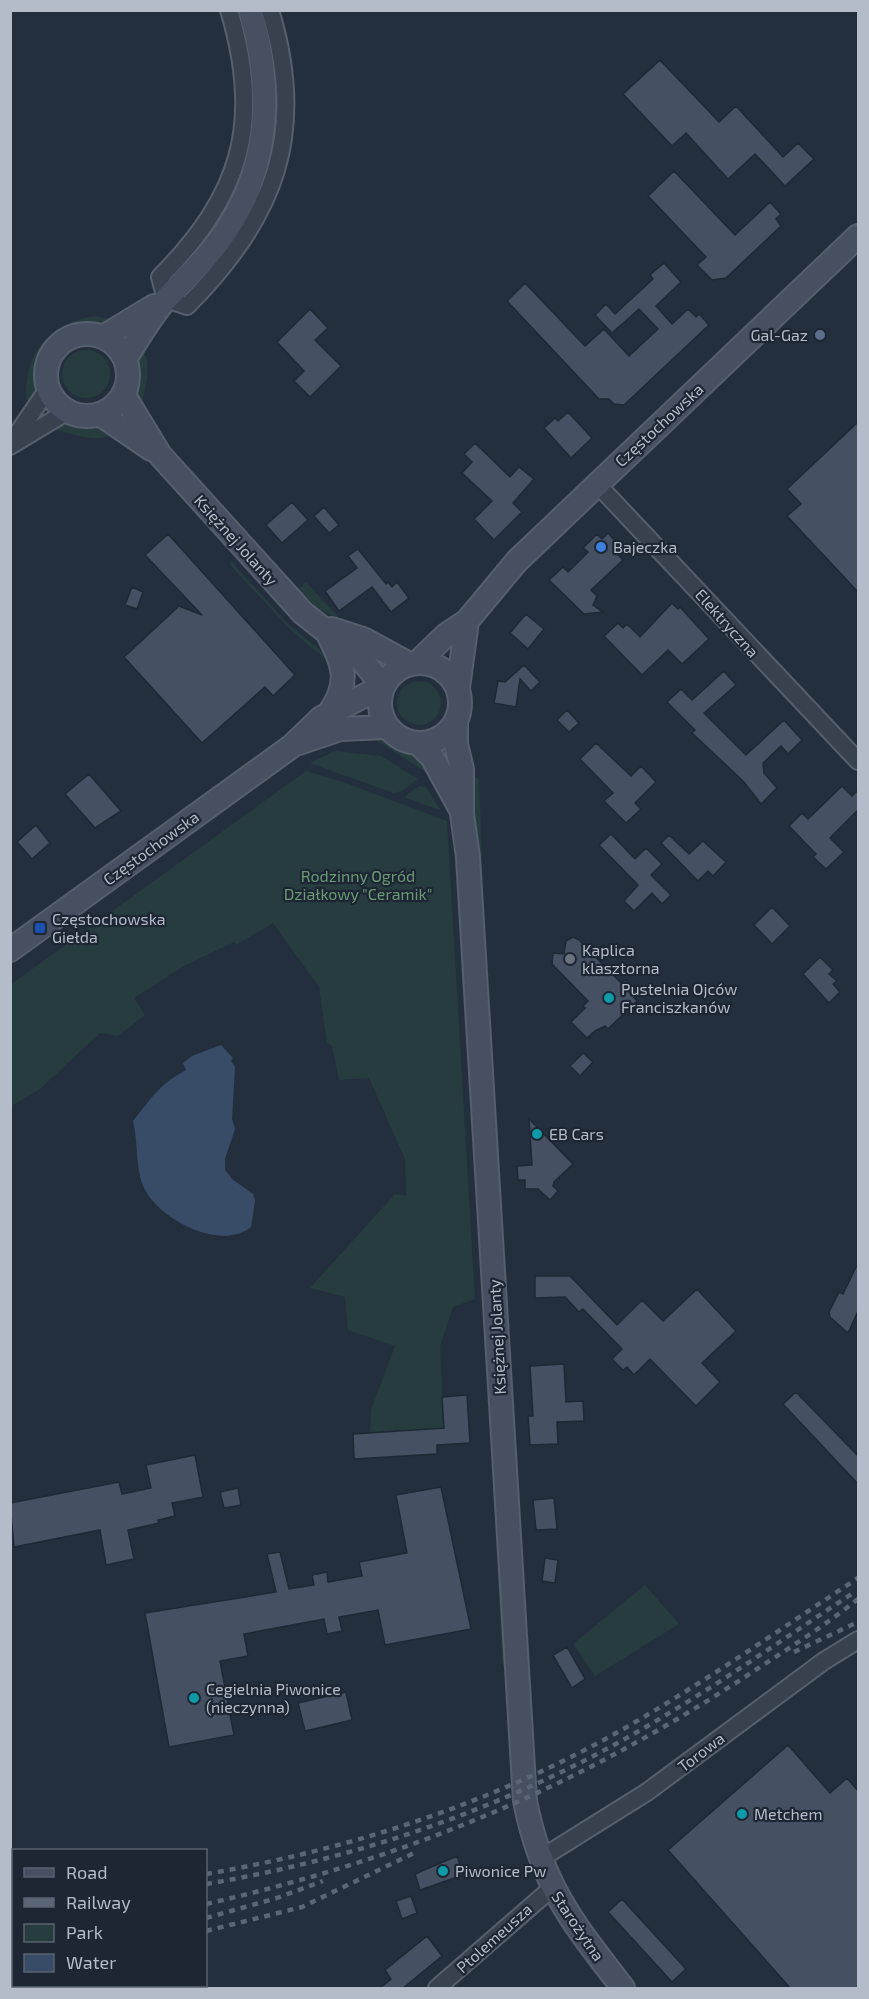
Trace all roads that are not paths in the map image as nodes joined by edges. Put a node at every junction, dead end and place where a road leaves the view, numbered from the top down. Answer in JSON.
{"nodes":[{"id":1,"x":229,"y":10,"type":"edge"},
{"id":2,"x":250,"y":10,"type":"edge"},
{"id":3,"x":270,"y":10,"type":"edge"},
{"id":4,"x":858,"y":236,"type":"edge"},
{"id":5,"x":166,"y":299,"type":"junction"},
{"id":6,"x":104,"y":337,"type":"junction"},
{"id":7,"x":125,"y":359,"type":"junction"},
{"id":8,"x":48,"y":389,"type":"junction"},
{"id":9,"x":123,"y":394,"type":"junction"},
{"id":10,"x":68,"y":411,"type":"junction"},
{"id":11,"x":100,"y":414,"type":"junction"},
{"id":12,"x":10,"y":445,"type":"edge"},
{"id":13,"x":160,"y":456,"type":"junction"},
{"id":14,"x":597,"y":484,"type":"junction"},
{"id":15,"x":467,"y":621,"type":"junction"},
{"id":16,"x":322,"y":629,"type":"junction"},
{"id":17,"x":413,"y":663,"type":"junction"},
{"id":18,"x":383,"y":686,"type":"junction"},
{"id":19,"x":458,"y":688,"type":"junction"},
{"id":20,"x":330,"y":712,"type":"junction"},
{"id":21,"x":456,"y":722,"type":"junction"},
{"id":22,"x":387,"y":727,"type":"junction"},
{"id":23,"x":418,"y":744,"type":"junction"},
{"id":24,"x":292,"y":746,"type":"junction"},
{"id":25,"x":858,"y":761,"type":"edge"},
{"id":26,"x":462,"y":814,"type":"junction"},
{"id":27,"x":10,"y":950,"type":"edge"},
{"id":28,"x":858,"y":1640,"type":"edge"},
{"id":29,"x":540,"y":1859,"type":"junction"},
{"id":30,"x":552,"y":1888,"type":"junction"},
{"id":31,"x":437,"y":1989,"type":"edge"},
{"id":32,"x":623,"y":1989,"type":"edge"}],
"edges":[{"from":1,"to":5,"type":"street"},
{"from":2,"to":5,"type":"street"},
{"from":3,"to":5,"type":"street"},
{"from":4,"to":14,"type":"street","name":"Częstochowska"},
{"from":5,"to":6,"type":"street"},
{"from":5,"to":7,"type":"street"},
{"from":6,"to":7,"type":"street"},
{"from":6,"to":8,"type":"street"},
{"from":7,"to":9,"type":"street"},
{"from":8,"to":10,"type":"street"},
{"from":8,"to":12,"type":"street"},
{"from":9,"to":11,"type":"street"},
{"from":9,"to":13,"type":"street","name":"Księżnej Jolanty"},
{"from":10,"to":11,"type":"street"},
{"from":10,"to":12,"type":"street"},
{"from":11,"to":13,"type":"street","name":"Księżnej Jolanty"},
{"from":13,"to":16,"type":"street","name":"Księżnej Jolanty"},
{"from":14,"to":15,"type":"street","name":"Częstochowska"},
{"from":14,"to":25,"type":"street","name":"Elektryczna"},
{"from":15,"to":17,"type":"street","name":"Częstochowska"},
{"from":15,"to":19,"type":"street"},
{"from":16,"to":17,"type":"street","name":"Księżnej Jolanty"},
{"from":16,"to":18,"type":"street","name":"Księżnej Jolanty"},
{"from":16,"to":20,"type":"street"},
{"from":17,"to":18,"type":"street"},
{"from":17,"to":19,"type":"street"},
{"from":18,"to":20,"type":"street","name":"Częstochowska"},
{"from":18,"to":22,"type":"street"},
{"from":19,"to":21,"type":"street"},
{"from":20,"to":24,"type":"street","name":"Częstochowska"},
{"from":21,"to":23,"type":"street"},
{"from":21,"to":26,"type":"street","name":"Księżnej Jolanty"},
{"from":22,"to":23,"type":"street"},
{"from":22,"to":24,"type":"street","name":"Częstochowska"},
{"from":23,"to":26,"type":"street","name":"Księżnej Jolanty"},
{"from":24,"to":27,"type":"street","name":"Częstochowska"},
{"from":26,"to":29,"type":"street","name":"Księżnej Jolanty"},
{"from":28,"to":29,"type":"street","name":"Torowa"},
{"from":29,"to":30,"type":"street","name":"Starożytna"},
{"from":30,"to":31,"type":"street","name":"Ptolemeusza"},
{"from":30,"to":32,"type":"street","name":"Starożytna"}]}
